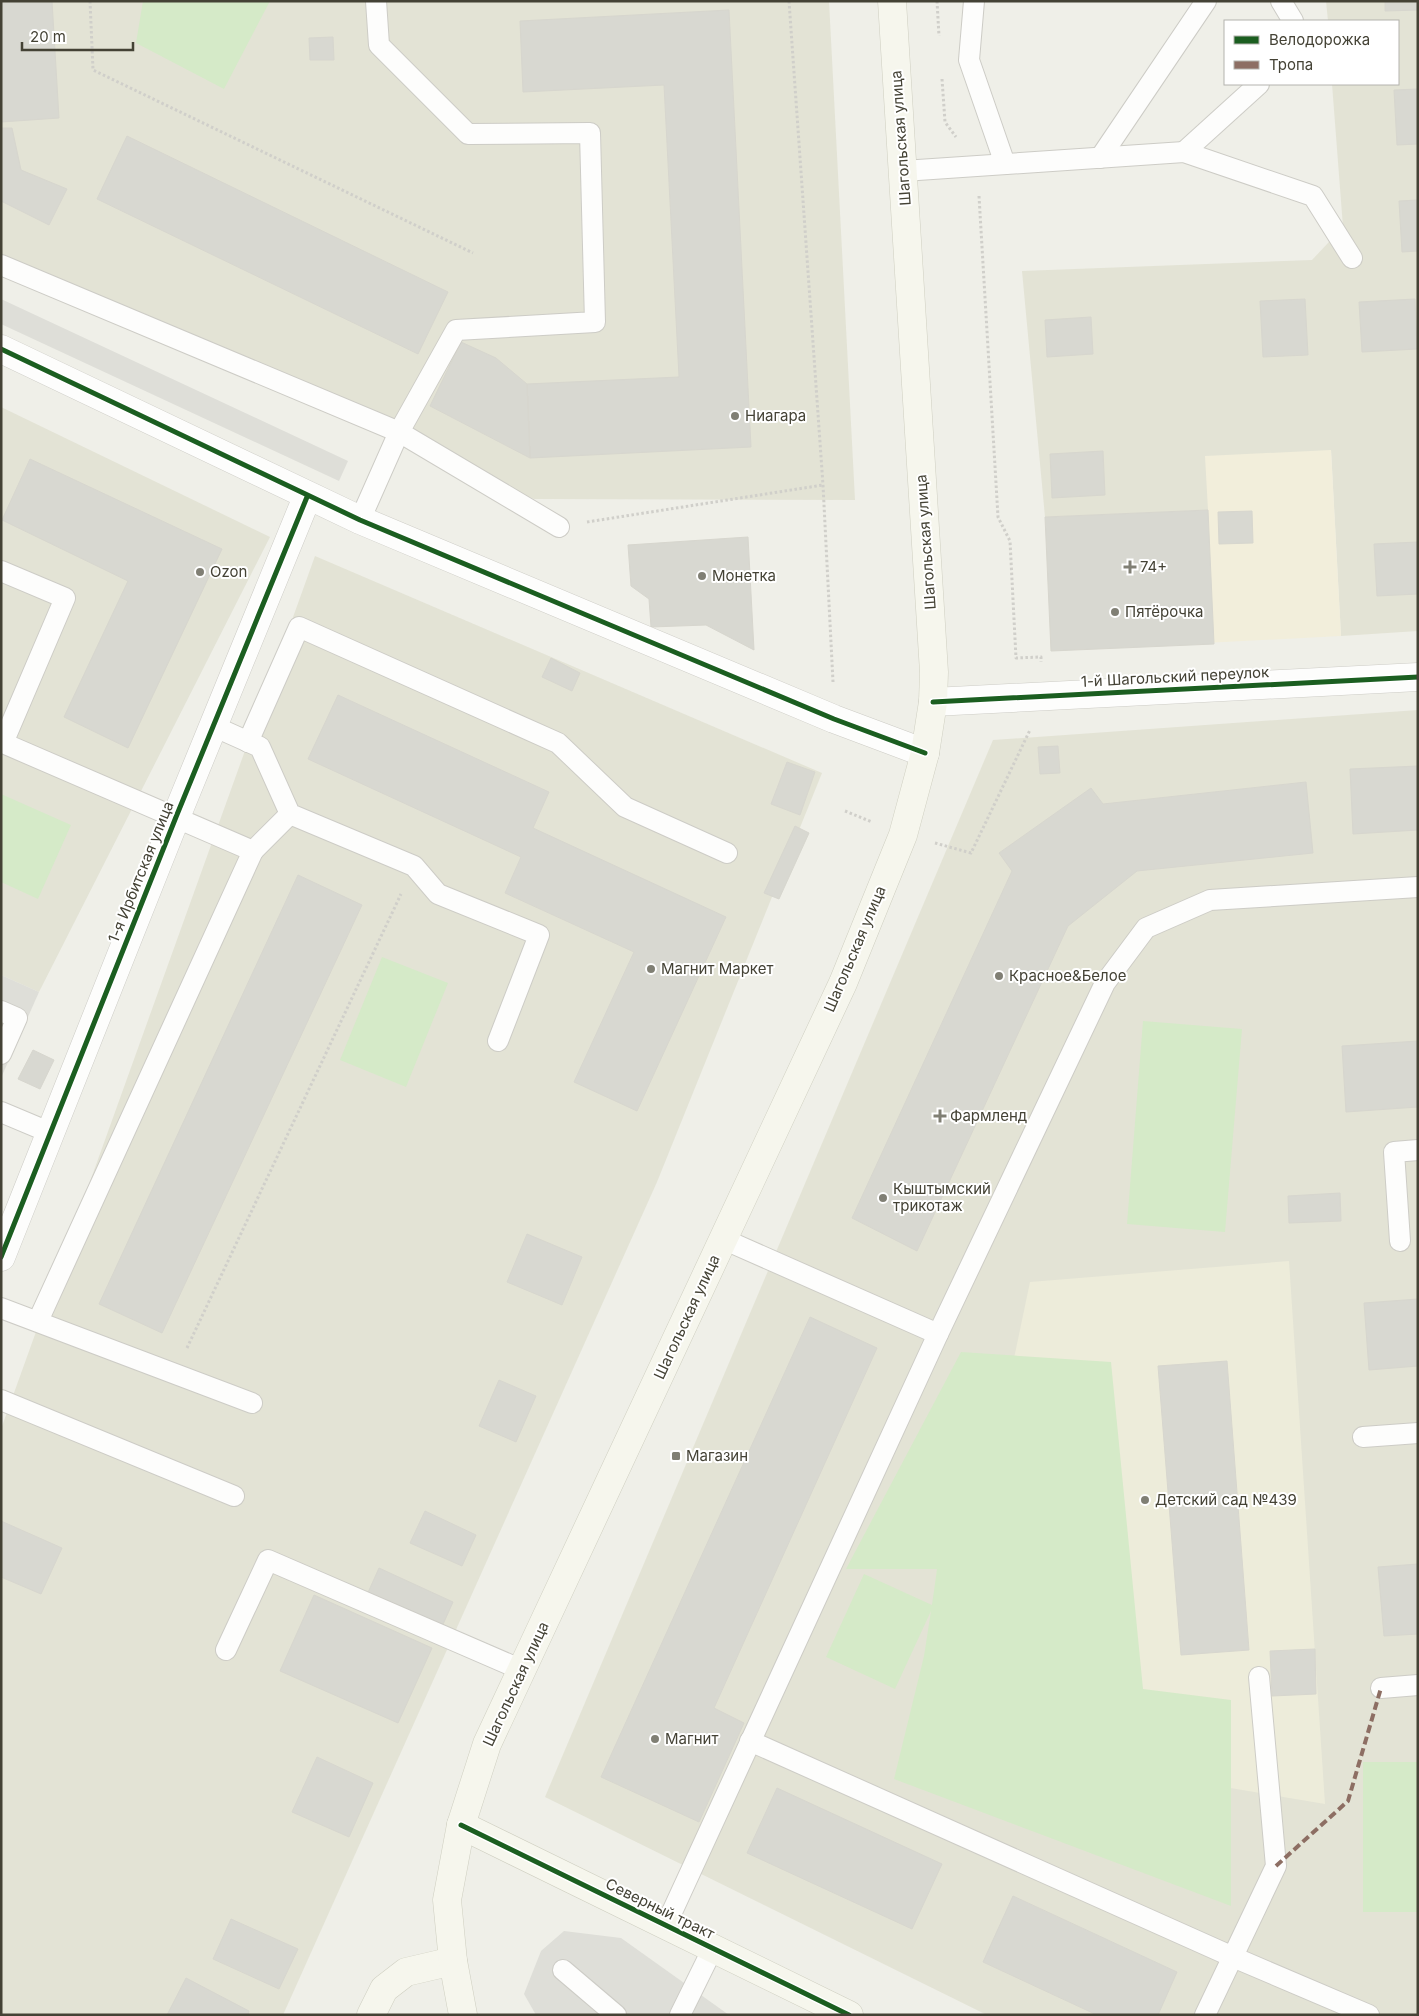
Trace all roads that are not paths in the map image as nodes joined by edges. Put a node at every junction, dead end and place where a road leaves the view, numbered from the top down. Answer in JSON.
{"nodes":[{"id":1,"x":376,"y":1,"type":"edge"},
{"id":2,"x":892,"y":1,"type":"edge"},
{"id":3,"x":974,"y":1,"type":"edge"},
{"id":4,"x":1206,"y":1,"type":"edge"},
{"id":5,"x":1282,"y":1,"type":"edge"},
{"id":6,"x":1292,"y":20,"type":"edge"},
{"id":7,"x":1258,"y":85,"type":"edge"},
{"id":8,"x":1184,"y":152,"type":"junction"},
{"id":9,"x":1100,"y":158,"type":"junction"},
{"id":10,"x":1005,"y":164,"type":"junction"},
{"id":11,"x":903,"y":171,"type":"junction"},
{"id":12,"x":1352,"y":258,"type":"dead end"},
{"id":13,"x":1,"y":265,"type":"edge"},
{"id":14,"x":1,"y":349,"type":"edge"},
{"id":15,"x":399,"y":432,"type":"junction"},
{"id":16,"x":307,"y":497,"type":"junction"},
{"id":17,"x":360,"y":520,"type":"junction"},
{"id":18,"x":559,"y":527,"type":"road end"},
{"id":19,"x":1,"y":571,"type":"edge"},
{"id":20,"x":1418,"y":677,"type":"edge"},
{"id":21,"x":933,"y":702,"type":"junction"},
{"id":22,"x":213,"y":726,"type":"junction"},
{"id":23,"x":248,"y":742,"type":"junction"},
{"id":24,"x":925,"y":753,"type":"junction"},
{"id":25,"x":290,"y":814,"type":"junction"},
{"id":26,"x":176,"y":817,"type":"junction"},
{"id":27,"x":253,"y":851,"type":"junction"},
{"id":28,"x":727,"y":853,"type":"dead end"},
{"id":29,"x":1418,"y":887,"type":"edge"},
{"id":30,"x":1,"y":1011,"type":"edge"},
{"id":31,"x":498,"y":1041,"type":"dead end"},
{"id":32,"x":1,"y":1054,"type":"edge"},
{"id":33,"x":1,"y":1112,"type":"edge"},
{"id":34,"x":51,"y":1133,"type":"junction"},
{"id":35,"x":1418,"y":1150,"type":"edge"},
{"id":36,"x":723,"y":1240,"type":"junction"},
{"id":37,"x":1400,"y":1241,"type":"dead end"},
{"id":38,"x":1,"y":1257,"type":"edge"},
{"id":39,"x":1,"y":1308,"type":"edge"},
{"id":40,"x":38,"y":1321,"type":"junction"},
{"id":41,"x":938,"y":1334,"type":"junction"},
{"id":42,"x":1,"y":1400,"type":"edge"},
{"id":43,"x":252,"y":1403,"type":"dead end"},
{"id":44,"x":1418,"y":1433,"type":"edge"},
{"id":45,"x":1363,"y":1437,"type":"dead end"},
{"id":46,"x":234,"y":1496,"type":"dead end"},
{"id":47,"x":226,"y":1650,"type":"dead end"},
{"id":48,"x":522,"y":1670,"type":"junction"},
{"id":49,"x":1259,"y":1677,"type":"dead end"},
{"id":50,"x":1418,"y":1684,"type":"edge"},
{"id":51,"x":1381,"y":1688,"type":"dead end"},
{"id":52,"x":750,"y":1741,"type":"junction"},
{"id":53,"x":461,"y":1825,"type":"junction"},
{"id":54,"x":666,"y":1925,"type":"junction"},
{"id":55,"x":713,"y":1948,"type":"junction"},
{"id":56,"x":1233,"y":1957,"type":"junction"},
{"id":57,"x":452,"y":1961,"type":"junction"},
{"id":58,"x":563,"y":1970,"type":"dead end"},
{"id":59,"x":371,"y":2015,"type":"edge"},
{"id":60,"x":463,"y":2015,"type":"edge"},
{"id":61,"x":616,"y":2015,"type":"edge"},
{"id":62,"x":680,"y":2015,"type":"edge"},
{"id":63,"x":849,"y":2015,"type":"edge"},
{"id":64,"x":1205,"y":2015,"type":"edge"},
{"id":65,"x":1369,"y":2015,"type":"edge"}],
"edges":[{"from":1,"to":15,"type":"lane"},
{"from":2,"to":11,"type":"main road","name":"Шагольская улица"},
{"from":3,"to":10,"type":"lane"},
{"from":4,"to":9,"type":"lane"},
{"from":5,"to":6,"type":"lane"},
{"from":7,"to":8,"type":"lane"},
{"from":8,"to":9,"type":"lane"},
{"from":8,"to":12,"type":"lane"},
{"from":9,"to":10,"type":"lane"},
{"from":10,"to":11,"type":"lane"},
{"from":11,"to":21,"type":"main road","name":"Шагольская улица"},
{"from":13,"to":15,"type":"lane"},
{"from":14,"to":16,"type":"street"},
{"from":15,"to":17,"type":"lane"},
{"from":15,"to":18,"type":"lane"},
{"from":16,"to":17,"type":"street"},
{"from":16,"to":22,"type":"street","name":"1-я Ирбитская улица"},
{"from":17,"to":24,"type":"street"},
{"from":19,"to":26,"type":"lane"},
{"from":20,"to":21,"type":"street","name":"1-й Шагольский переулок"},
{"from":21,"to":24,"type":"main road","name":"Шагольская улица"},
{"from":22,"to":23,"type":"lane"},
{"from":22,"to":26,"type":"street","name":"1-я Ирбитская улица"},
{"from":23,"to":25,"type":"lane"},
{"from":23,"to":28,"type":"lane"},
{"from":24,"to":36,"type":"main road","name":"Шагольская улица"},
{"from":25,"to":27,"type":"lane"},
{"from":25,"to":31,"type":"lane"},
{"from":26,"to":27,"type":"lane"},
{"from":26,"to":34,"type":"street","name":"1-я Ирбитская улица"},
{"from":27,"to":40,"type":"lane"},
{"from":29,"to":41,"type":"lane"},
{"from":30,"to":32,"type":"lane"},
{"from":33,"to":34,"type":"lane"},
{"from":34,"to":38,"type":"street","name":"1-я Ирбитская улица"},
{"from":35,"to":37,"type":"lane"},
{"from":36,"to":41,"type":"lane"},
{"from":36,"to":48,"type":"main road","name":"Шагольская улица"},
{"from":39,"to":40,"type":"lane"},
{"from":40,"to":43,"type":"lane"},
{"from":41,"to":52,"type":"lane"},
{"from":42,"to":46,"type":"lane"},
{"from":44,"to":45,"type":"lane"},
{"from":47,"to":48,"type":"lane"},
{"from":48,"to":53,"type":"main road","name":"Шагольская улица"},
{"from":49,"to":56,"type":"lane"},
{"from":50,"to":51,"type":"lane"},
{"from":52,"to":54,"type":"lane"},
{"from":52,"to":56,"type":"lane"},
{"from":53,"to":54,"type":"main road","name":"Северный тракт"},
{"from":53,"to":57,"type":"main road","name":"Шагольская улица"},
{"from":54,"to":55,"type":"main road","name":"Северный тракт"},
{"from":55,"to":62,"type":"lane"},
{"from":55,"to":63,"type":"main road","name":"Северный тракт"},
{"from":56,"to":64,"type":"lane"},
{"from":56,"to":65,"type":"lane"},
{"from":57,"to":59,"type":"main road"},
{"from":57,"to":60,"type":"main road","name":"Шагольская улица"},
{"from":58,"to":61,"type":"lane"}]}
